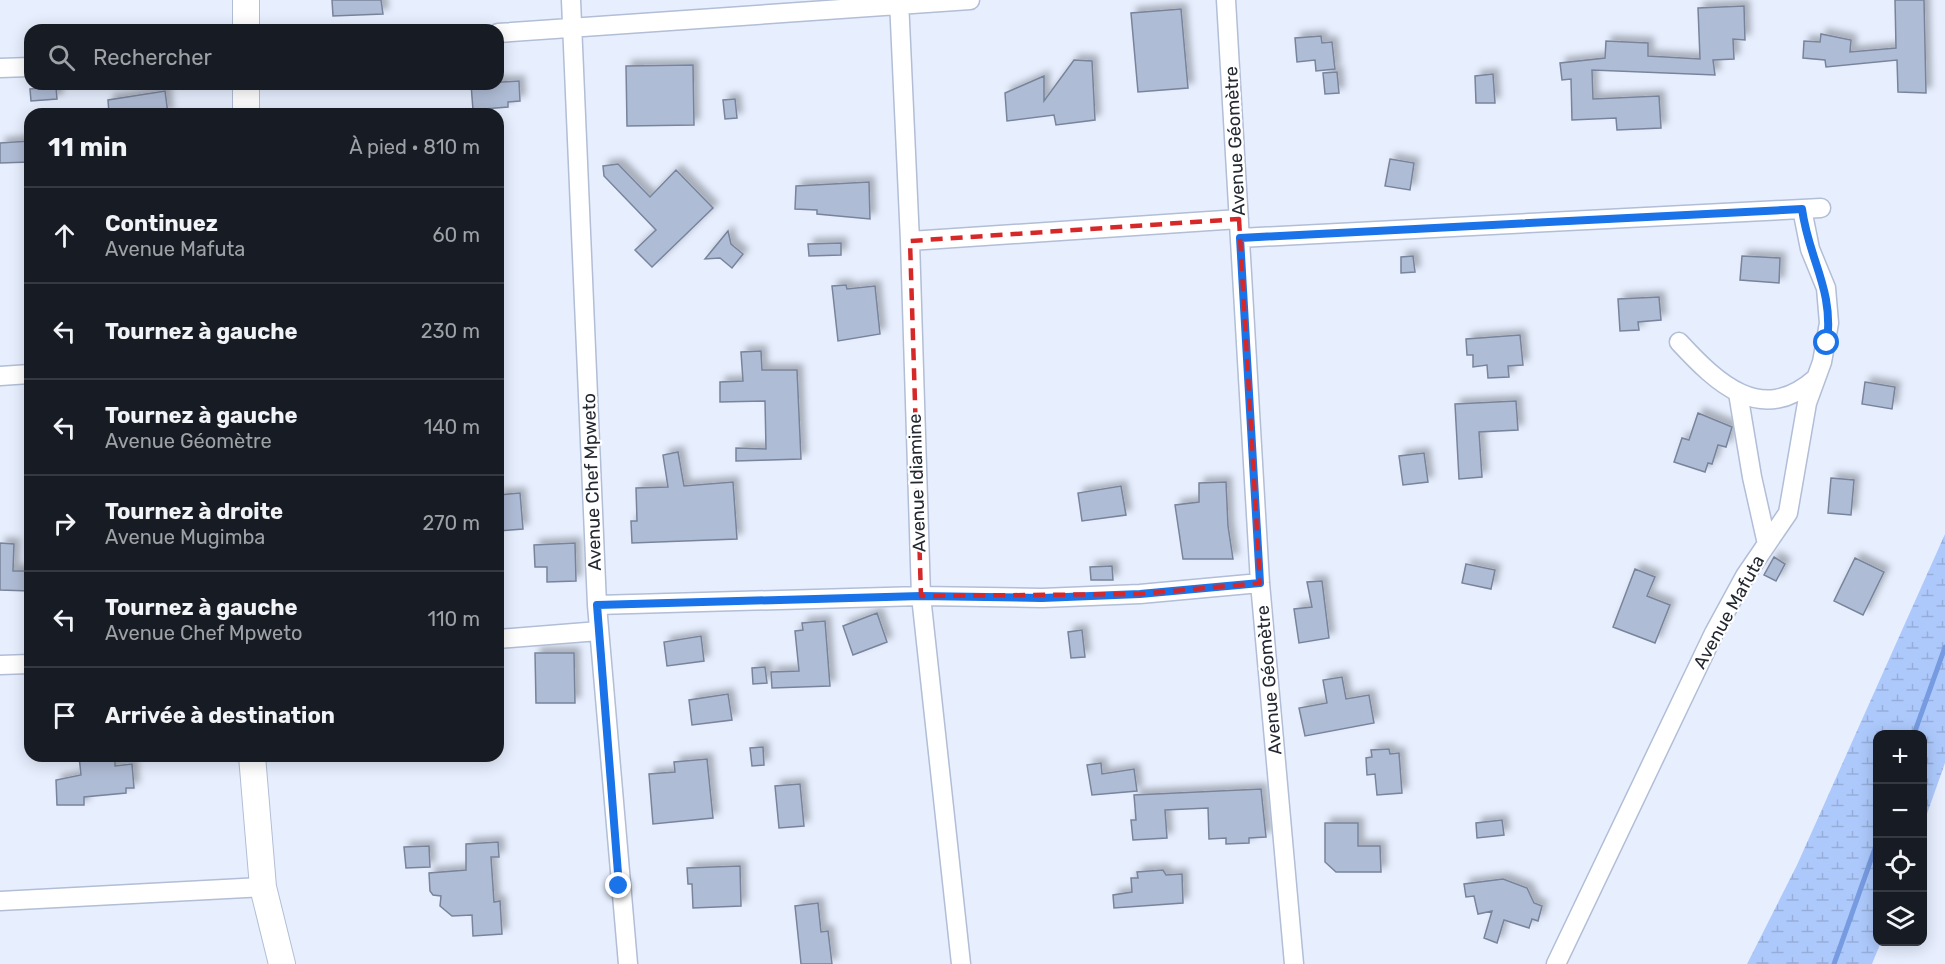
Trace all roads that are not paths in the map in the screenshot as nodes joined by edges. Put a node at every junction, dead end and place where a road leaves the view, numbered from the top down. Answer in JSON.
{"nodes":[{"id":1,"x":246,"y":0,"type":"edge"},
{"id":2,"x":571,"y":0,"type":"edge"},
{"id":3,"x":970,"y":0,"type":"edge"},
{"id":4,"x":1226,"y":0,"type":"edge"},
{"id":5,"x":899,"y":2,"type":"edge"},
{"id":6,"x":246,"y":24,"type":"edge"},
{"id":7,"x":572,"y":26,"type":"junction"},
{"id":8,"x":504,"y":32,"type":"edge"},
{"id":9,"x":24,"y":67,"type":"edge"},
{"id":10,"x":0,"y":68,"type":"edge"},
{"id":11,"x":246,"y":90,"type":"edge"},
{"id":12,"x":246,"y":108,"type":"edge"},
{"id":13,"x":1239,"y":219,"type":"junction"},
{"id":14,"x":1240,"y":238,"type":"junction"},
{"id":15,"x":910,"y":240,"type":"junction"},
{"id":16,"x":1679,"y":342,"type":"dead end"},
{"id":17,"x":24,"y":374,"type":"edge"},
{"id":18,"x":0,"y":376,"type":"edge"},
{"id":19,"x":1815,"y":379,"type":"junction"},
{"id":20,"x":1738,"y":393,"type":"junction"},
{"id":21,"x":1767,"y":544,"type":"junction"},
{"id":22,"x":1260,"y":583,"type":"junction"},
{"id":23,"x":921,"y":596,"type":"junction"},
{"id":24,"x":597,"y":605,"type":"junction"},
{"id":25,"x":599,"y":631,"type":"junction"},
{"id":26,"x":504,"y":639,"type":"edge"},
{"id":27,"x":24,"y":664,"type":"edge"},
{"id":28,"x":0,"y":665,"type":"edge"},
{"id":29,"x":253,"y":762,"type":"edge"},
{"id":30,"x":264,"y":888,"type":"junction"},
{"id":31,"x":0,"y":901,"type":"edge"},
{"id":32,"x":282,"y":964,"type":"edge"},
{"id":33,"x":628,"y":964,"type":"edge"},
{"id":34,"x":961,"y":964,"type":"edge"},
{"id":35,"x":1293,"y":964,"type":"edge"},
{"id":36,"x":1556,"y":964,"type":"edge"}],
"edges":[{"from":1,"to":6,"type":"street"},
{"from":2,"to":7,"type":"street","name":"Avenue Chef Mpweto"},
{"from":3,"to":5,"type":"street"},
{"from":4,"to":13,"type":"street","name":"Avenue Géomètre"},
{"from":5,"to":7,"type":"street"},
{"from":5,"to":15,"type":"street","name":"Avenue Idiamine"},
{"from":7,"to":8,"type":"street"},
{"from":7,"to":24,"type":"street","name":"Avenue Chef Mpweto"},
{"from":9,"to":10,"type":"street"},
{"from":11,"to":12,"type":"street"},
{"from":13,"to":14,"type":"street","name":"Avenue Géomètre"},
{"from":13,"to":15,"type":"street"},
{"from":14,"to":19,"type":"street","name":"Avenue Mafuta"},
{"from":14,"to":22,"type":"street","name":"Avenue Géomètre"},
{"from":15,"to":23,"type":"street","name":"Avenue Idiamine"},
{"from":16,"to":20,"type":"street"},
{"from":17,"to":18,"type":"street"},
{"from":19,"to":20,"type":"street"},
{"from":19,"to":21,"type":"street","name":"Avenue Mafuta"},
{"from":20,"to":21,"type":"street"},
{"from":21,"to":36,"type":"street","name":"Avenue Mafuta"},
{"from":22,"to":23,"type":"street"},
{"from":22,"to":35,"type":"street","name":"Avenue Géomètre"},
{"from":23,"to":24,"type":"street"},
{"from":23,"to":34,"type":"street","name":"Avenue Idiamine"},
{"from":24,"to":25,"type":"street","name":"Avenue Chef Mpweto"},
{"from":25,"to":26,"type":"street"},
{"from":25,"to":33,"type":"street","name":"Avenue Chef Mpweto"},
{"from":27,"to":28,"type":"street"},
{"from":29,"to":30,"type":"street"},
{"from":30,"to":31,"type":"street"},
{"from":30,"to":32,"type":"street"}]}
